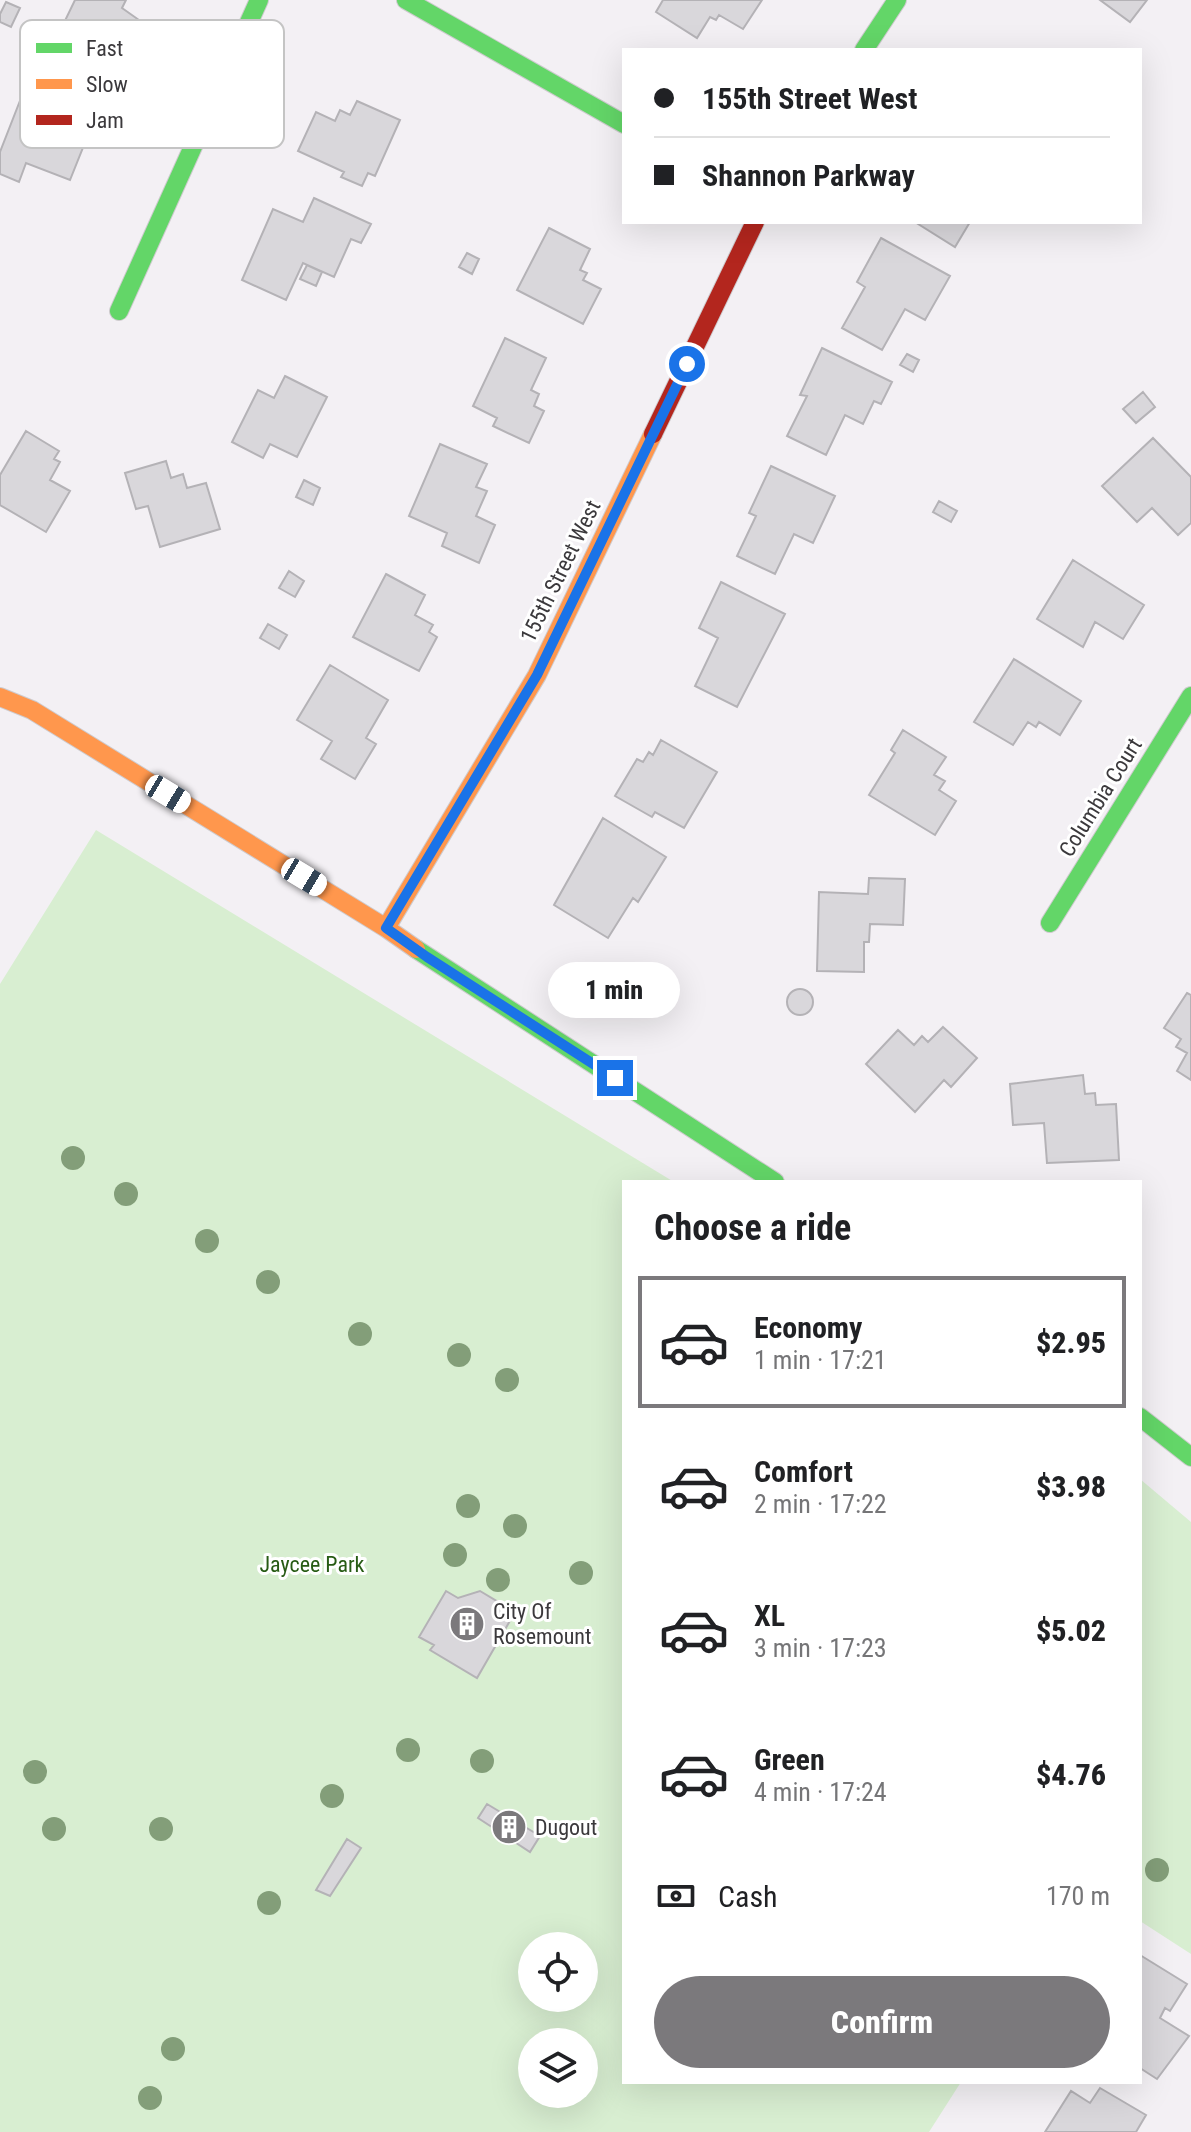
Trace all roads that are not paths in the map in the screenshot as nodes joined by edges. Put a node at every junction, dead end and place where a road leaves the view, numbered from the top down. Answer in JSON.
{"nodes":[{"id":1,"x":259,"y":0,"type":"edge"},
{"id":2,"x":406,"y":0,"type":"edge"},
{"id":3,"x":897,"y":0,"type":"edge"},
{"id":4,"x":250,"y":20,"type":"edge"},
{"id":5,"x":865,"y":48,"type":"edge"},
{"id":6,"x":622,"y":123,"type":"edge"},
{"id":7,"x":192,"y":148,"type":"edge"},
{"id":8,"x":754,"y":224,"type":"edge"},
{"id":9,"x":119,"y":311,"type":"dead end"},
{"id":10,"x":1191,"y":696,"type":"edge"},
{"id":11,"x":0,"y":697,"type":"edge"},
{"id":12,"x":1050,"y":923,"type":"dead end"},
{"id":13,"x":386,"y":928,"type":"junction"},
{"id":14,"x":772,"y":1180,"type":"edge"},
{"id":15,"x":1142,"y":1419,"type":"edge"},
{"id":16,"x":1191,"y":1457,"type":"edge"}],
"edges":[{"from":1,"to":4,"type":"street"},
{"from":2,"to":6,"type":"street"},
{"from":3,"to":5,"type":"street"},
{"from":7,"to":9,"type":"street"},
{"from":8,"to":13,"type":"street","name":"155th Street West"},
{"from":10,"to":12,"type":"street","name":"Columbia Court"},
{"from":11,"to":13,"type":"street"},
{"from":13,"to":14,"type":"street"},
{"from":15,"to":16,"type":"street"}]}
